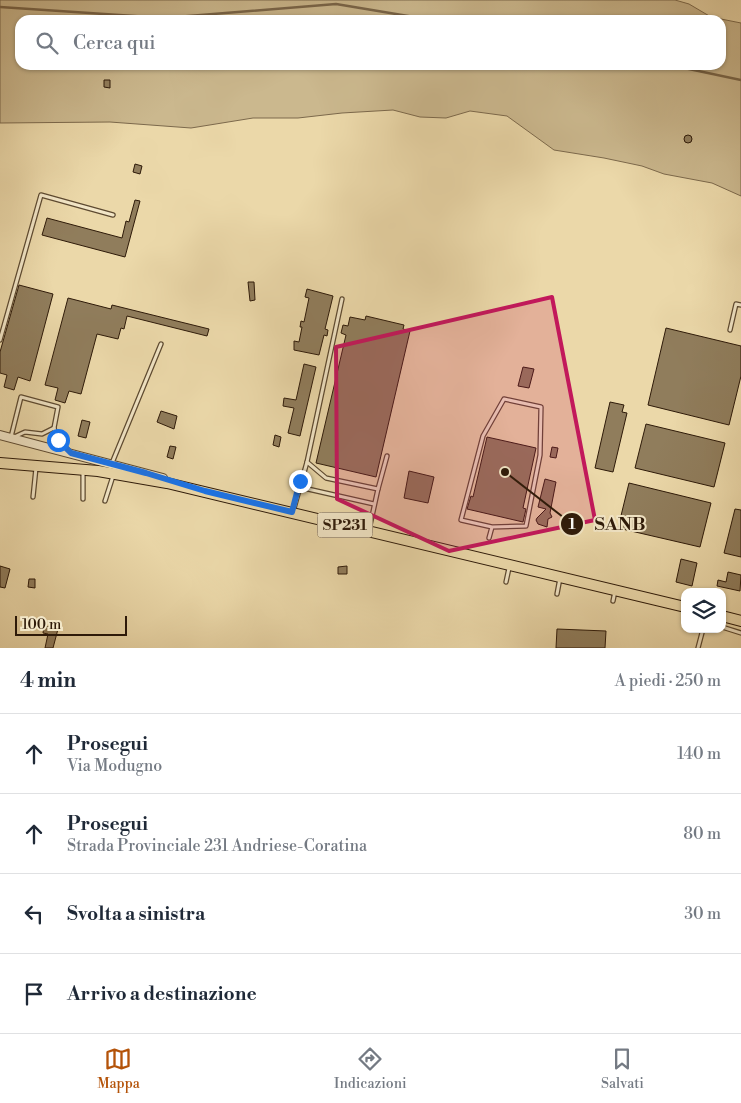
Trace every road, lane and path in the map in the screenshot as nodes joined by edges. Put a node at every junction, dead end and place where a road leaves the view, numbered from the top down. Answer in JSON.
{"nodes":[{"id":1,"x":113,"y":215,"type":"dead end"},
{"id":2,"x":342,"y":299,"type":"dead end"},
{"id":3,"x":741,"y":305,"type":"edge"},
{"id":4,"x":730,"y":330,"type":"dead end"},
{"id":5,"x":0,"y":340,"type":"edge"},
{"id":6,"x":161,"y":344,"type":"dead end"},
{"id":7,"x":54,"y":428,"type":"junction"},
{"id":8,"x":0,"y":435,"type":"edge"},
{"id":9,"x":11,"y":438,"type":"junction"},
{"id":10,"x":71,"y":453,"type":"junction"},
{"id":11,"x":387,"y":456,"type":"dead end"},
{"id":12,"x":307,"y":462,"type":"junction"},
{"id":13,"x":0,"y":463,"type":"edge"},
{"id":14,"x":36,"y":465,"type":"junction"},
{"id":15,"x":113,"y":468,"type":"junction"},
{"id":16,"x":83,"y":469,"type":"junction"},
{"id":17,"x":299,"y":487,"type":"junction"},
{"id":18,"x":378,"y":489,"type":"junction"},
{"id":19,"x":33,"y":497,"type":"dead end"},
{"id":20,"x":82,"y":499,"type":"dead end"},
{"id":21,"x":105,"y":501,"type":"dead end"},
{"id":22,"x":374,"y":504,"type":"junction"},
{"id":23,"x":292,"y":512,"type":"junction"},
{"id":24,"x":492,"y":526,"type":"junction"},
{"id":25,"x":369,"y":531,"type":"junction"},
{"id":26,"x":489,"y":538,"type":"dead end"},
{"id":27,"x":510,"y":565,"type":"junction"},
{"id":28,"x":560,"y":577,"type":"junction"},
{"id":29,"x":506,"y":582,"type":"dead end"},
{"id":30,"x":557,"y":594,"type":"dead end"},
{"id":31,"x":681,"y":606,"type":"edge"},
{"id":32,"x":726,"y":617,"type":"edge"},
{"id":33,"x":741,"y":621,"type":"edge"},
{"id":34,"x":726,"y":628,"type":"edge"},
{"id":35,"x":702,"y":633,"type":"edge"},
{"id":36,"x":741,"y":633,"type":"edge"},
{"id":37,"x":698,"y":648,"type":"edge"}],
"edges":[{"from":1,"to":5,"type":"lane"},
{"from":2,"to":12,"type":"lane"},
{"from":3,"to":4,"type":"lane"},
{"from":6,"to":15,"type":"lane"},
{"from":7,"to":9,"type":"lane"},
{"from":7,"to":9,"type":"lane"},
{"from":7,"to":10,"type":"lane"},
{"from":8,"to":9,"type":"street"},
{"from":9,"to":10,"type":"street"},
{"from":10,"to":15,"type":"street"},
{"from":11,"to":18,"type":"lane"},
{"from":12,"to":17,"type":"lane"},
{"from":12,"to":18,"type":"lane"},
{"from":13,"to":14,"type":"main road","number":"SP231"},
{"from":14,"to":16,"type":"main road","number":"SP231"},
{"from":14,"to":19,"type":"lane"},
{"from":15,"to":16,"type":"main road","number":"SP231"},
{"from":15,"to":21,"type":"lane"},
{"from":15,"to":23,"type":"main road","number":"SP231"},
{"from":16,"to":20,"type":"lane"},
{"from":17,"to":22,"type":"lane"},
{"from":17,"to":23,"type":"lane"},
{"from":18,"to":22,"type":"lane"},
{"from":22,"to":25,"type":"lane"},
{"from":23,"to":25,"type":"main road","number":"SP231"},
{"from":24,"to":24,"type":"lane"},
{"from":24,"to":26,"type":"lane"},
{"from":25,"to":27,"type":"main road","number":"SP231"},
{"from":27,"to":28,"type":"main road","number":"SP231"},
{"from":27,"to":29,"type":"lane"},
{"from":28,"to":30,"type":"lane"},
{"from":28,"to":31,"type":"main road","number":"SP231"},
{"from":32,"to":33,"type":"main road"},
{"from":34,"to":36,"type":"lane"},
{"from":35,"to":37,"type":"lane"}]}
